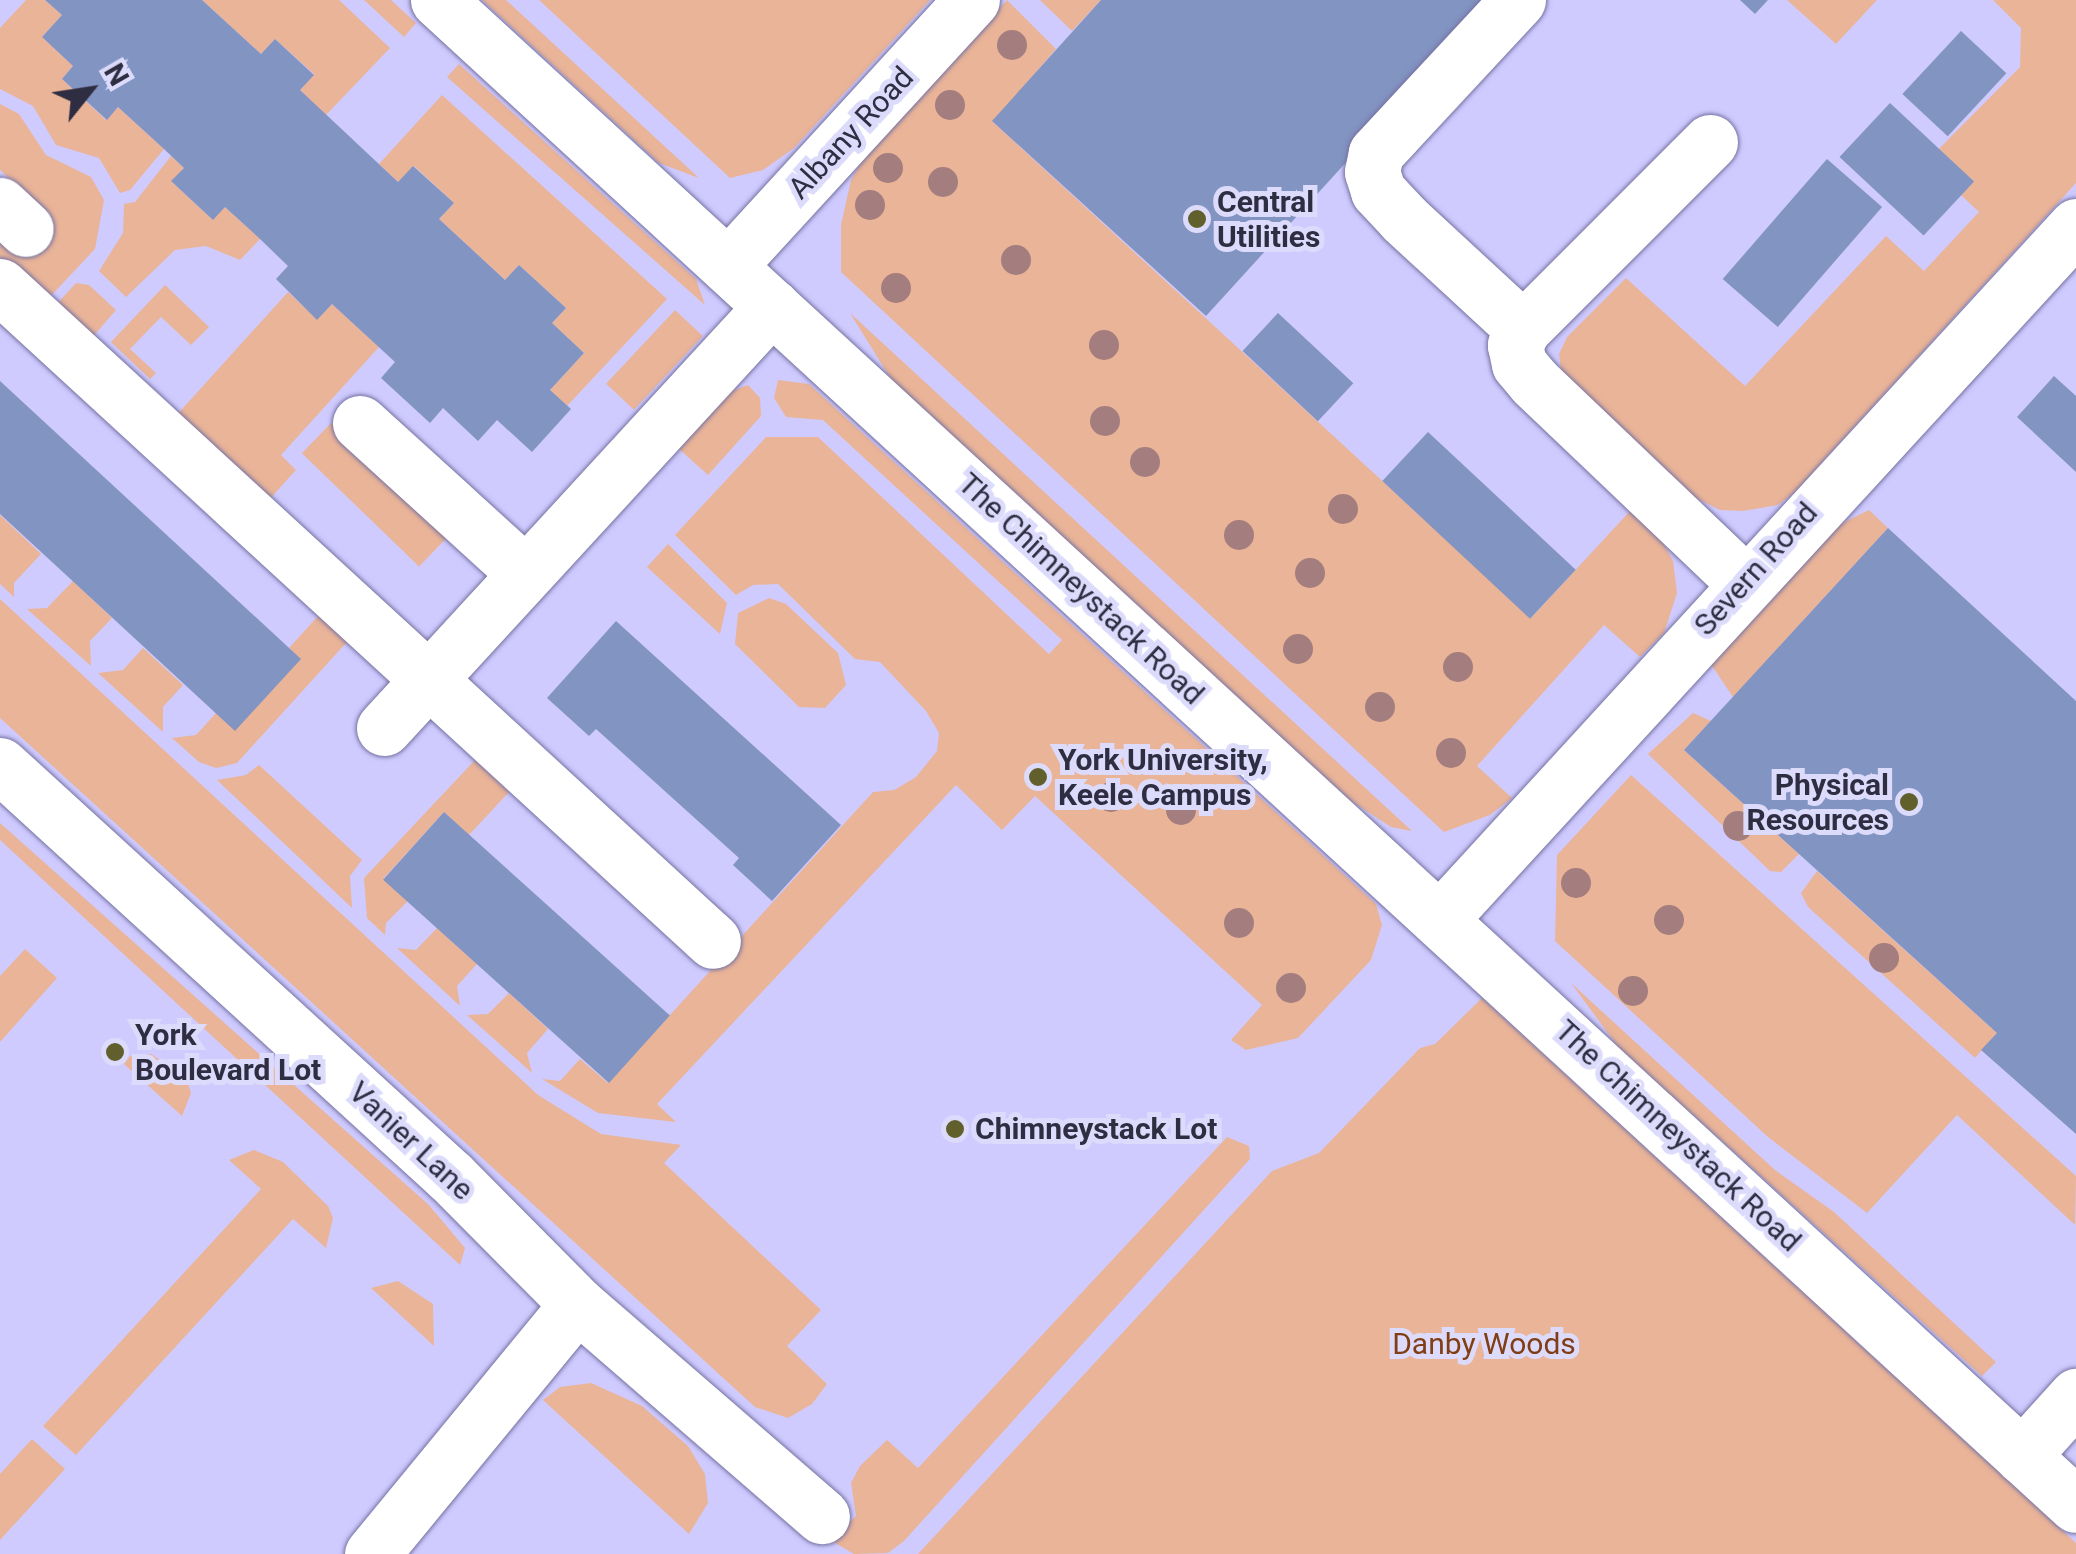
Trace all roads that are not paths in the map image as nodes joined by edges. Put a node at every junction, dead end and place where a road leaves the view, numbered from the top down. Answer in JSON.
{"nodes":[{"id":1,"x":438,"y":0,"type":"edge"},
{"id":2,"x":972,"y":0,"type":"edge"},
{"id":3,"x":1518,"y":0,"type":"edge"},
{"id":4,"x":1710,"y":142,"type":"dead end"},
{"id":5,"x":2076,"y":226,"type":"edge"},
{"id":6,"x":728,"y":266,"type":"junction"},
{"id":7,"x":0,"y":286,"type":"edge"},
{"id":8,"x":772,"y":306,"type":"junction"},
{"id":9,"x":1523,"y":329,"type":"junction"},
{"id":10,"x":360,"y":423,"type":"dead end"},
{"id":11,"x":524,"y":573,"type":"junction"},
{"id":12,"x":1744,"y":582,"type":"junction"},
{"id":13,"x":430,"y":676,"type":"junction"},
{"id":14,"x":384,"y":728,"type":"dead end"},
{"id":15,"x":0,"y":765,"type":"edge"},
{"id":16,"x":1442,"y":917,"type":"junction"},
{"id":17,"x":713,"y":940,"type":"dead end"},
{"id":18,"x":576,"y":1304,"type":"junction"},
{"id":19,"x":2076,"y":1396,"type":"edge"},
{"id":20,"x":2022,"y":1456,"type":"junction"},
{"id":21,"x":2076,"y":1505,"type":"edge"},
{"id":22,"x":822,"y":1516,"type":"dead end"},
{"id":23,"x":372,"y":1554,"type":"edge"}],
"edges":[{"from":1,"to":6,"type":"street","name":"The Chimneystack Road"},
{"from":2,"to":6,"type":"street","name":"Albany Road"},
{"from":3,"to":9,"type":"street"},
{"from":4,"to":9,"type":"street"},
{"from":5,"to":12,"type":"street","name":"Severn Road"},
{"from":6,"to":8,"type":"street","name":"The Chimneystack Road"},
{"from":7,"to":13,"type":"street"},
{"from":8,"to":11,"type":"street"},
{"from":8,"to":16,"type":"street","name":"The Chimneystack Road"},
{"from":9,"to":12,"type":"street"},
{"from":10,"to":11,"type":"street"},
{"from":11,"to":13,"type":"street"},
{"from":12,"to":16,"type":"street","name":"Severn Road"},
{"from":13,"to":14,"type":"street"},
{"from":13,"to":17,"type":"street"},
{"from":15,"to":18,"type":"street","name":"Vanier Lane"},
{"from":16,"to":20,"type":"street","name":"The Chimneystack Road"},
{"from":18,"to":22,"type":"street","name":"Vanier Lane"},
{"from":18,"to":23,"type":"street"},
{"from":19,"to":20,"type":"street"},
{"from":20,"to":21,"type":"street","name":"The Chimneystack Road"}]}
